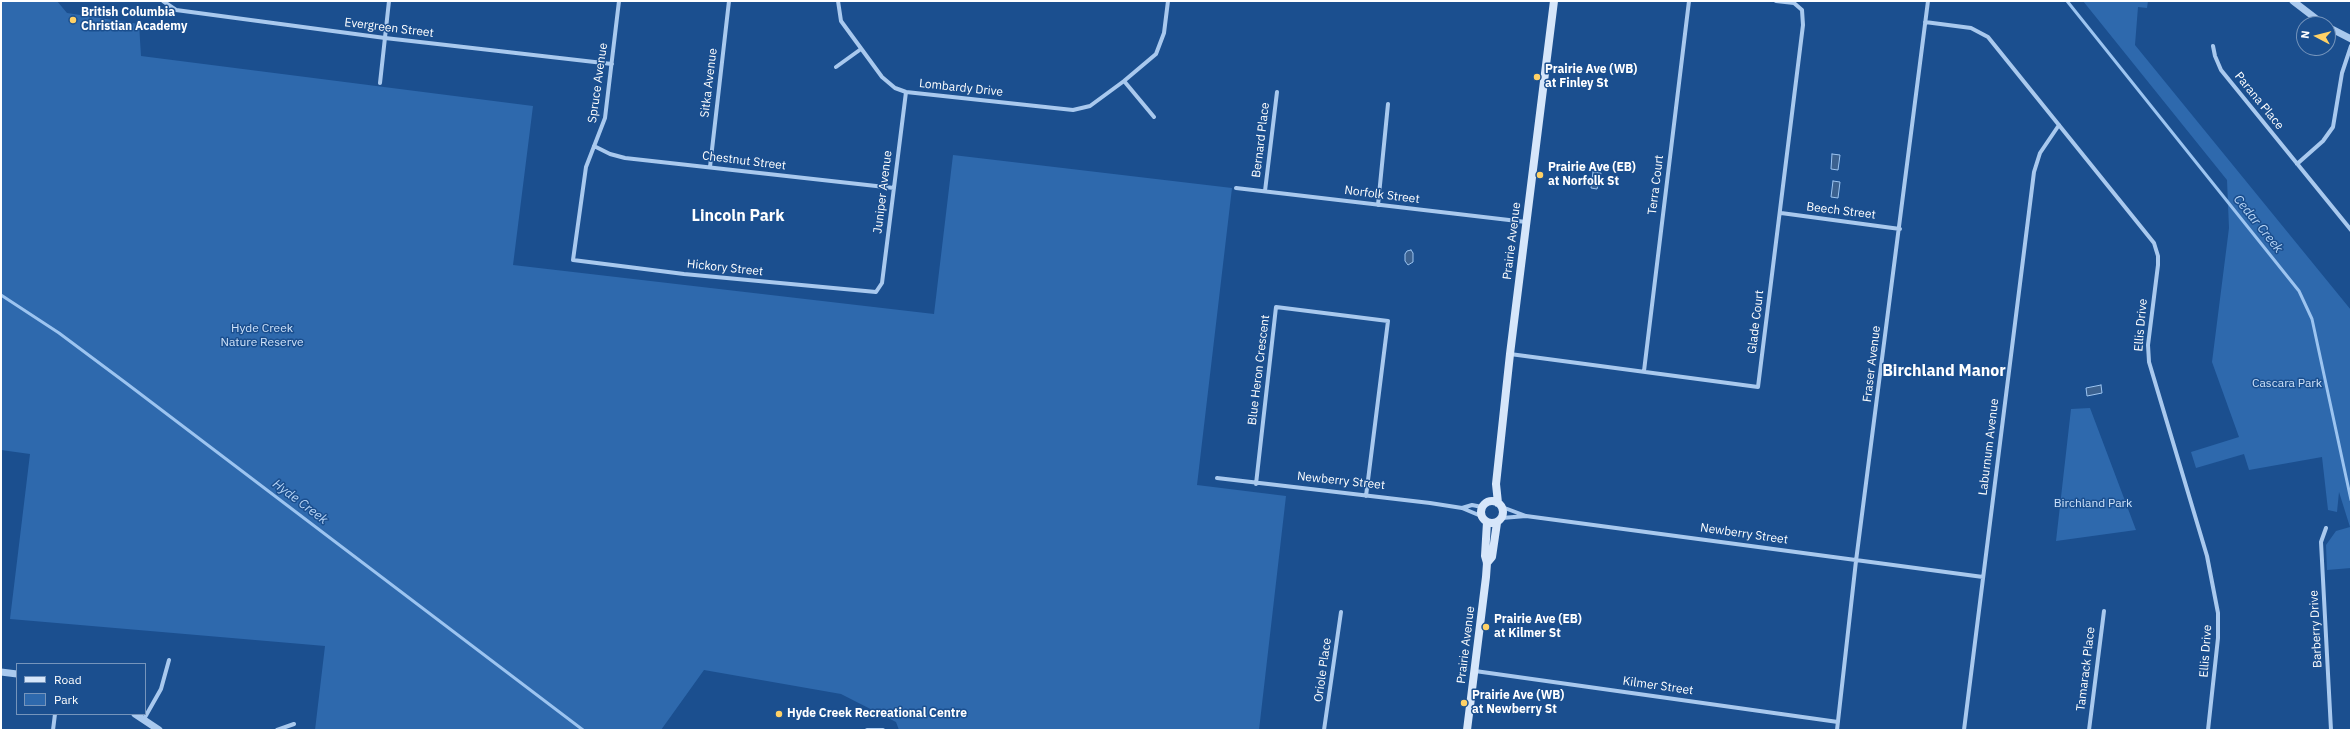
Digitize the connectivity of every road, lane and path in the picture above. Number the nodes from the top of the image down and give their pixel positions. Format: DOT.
graph roads {
  1 [pos="390,1"];
  2 [pos="619,1"];
  3 [pos="729,1"];
  4 [pos="838,1"];
  5 [pos="1168,1"];
  6 [pos="1554,1"];
  7 [pos="1689,1"];
  8 [pos="1776,1"];
  9 [pos="1928,1"];
  10 [pos="2293,1"];
  11 [pos="165,3"];
  12 [pos="2313,16"];
  13 [pos="1925,22"];
  14 [pos="2336,31"];
  15 [pos="385,38"];
  16 [pos="2351,39"];
  17 [pos="2214,46"];
  18 [pos="2351,46"];
  19 [pos="861,49"];
  20 [pos="612,64"];
  21 [pos="836,67"];
  22 [pos="1124,81"];
  23 [pos="380,83"];
  24 [pos="906,92"];
  25 [pos="1277,92"];
  26 [pos="1388,104"];
  27 [pos="1154,117"];
  28 [pos="2060,125"];
  29 [pos="594,146"];
  30 [pos="2297,164"];
  31 [pos="710,167"];
  32 [pos="894,188"];
  33 [pos="1236,188"];
  34 [pos="1265,191"];
  35 [pos="1378,205"];
  36 [pos="1780,213"];
  37 [pos="1526,222"];
  38 [pos="1900,229"];
  39 [pos="2351,230"];
  40 [pos="573,260"];
  41 [pos="876,292"];
  42 [pos="1510,354"];
  43 [pos="1644,371"];
  44 [pos="1217,478"];
  45 [pos="1256,484"];
  46 [pos="1496,484"];
  47 [pos="1366,496"];
  48 [pos="1485,504"];
  49 [pos="1500,505"];
  50 [pos="1462,508"];
  51 [pos="1526,516"];
  52 [pos="1484,519"];
  53 [pos="1499,520"];
  54 [pos="2326,528"];
  55 [pos="1856,561"];
  56 [pos="1487,563"];
  57 [pos="1983,577"];
  58 [pos="2104,611"];
  59 [pos="1341,612"];
  60 [pos="169,660"];
  61 [pos="1475,671"];
  62 [pos="1,672"];
  63 [pos="16,674"];
  64 [pos="55,715"];
  65 [pos="137,715"];
  66 [pos="144,719"];
  67 [pos="1838,722"];
  68 [pos="294,724"];
  69 [pos="53,730"];
  70 [pos="159,730"];
  71 [pos="277,730"];
  72 [pos="867,730"];
  73 [pos="883,730"];
  74 [pos="1324,730"];
  75 [pos="1468,730"];
  76 [pos="1837,730"];
  77 [pos="1964,730"];
  78 [pos="2089,730"];
  79 [pos="2208,730"];
  80 [pos="2331,730"];
  1 -- 15 [label="street"];
  2 -- 20 [label="street, Spruce Avenue"];
  3 -- 31 [label="street, Sitka Avenue"];
  4 -- 19 [label="street, Lombardy Drive"];
  5 -- 22 [label="street, Lombardy Drive"];
  6 -- 37 [label="main road, Prairie Avenue"];
  7 -- 43 [label="street, Terra Court"];
  8 -- 36 [label="street, Glade Court"];
  9 -- 13 [label="street, Fraser Avenue"];
  10 -- 12 [label="street"];
  11 -- 15 [label="street, Evergreen Street"];
  13 -- 28 [label="street, Ellis Drive"];
  13 -- 38 [label="street, Fraser Avenue"];
  14 -- 16 [label="street"];
  15 -- 20 [label="street, Evergreen Street"];
  15 -- 23 [label="street"];
  17 -- 30 [label="street, Parana Place"];
  18 -- 30 [label="street"];
  19 -- 21 [label="street"];
  19 -- 24 [label="street, Lombardy Drive"];
  20 -- 29 [label="street, Spruce Avenue"];
  22 -- 24 [label="street, Lombardy Drive"];
  22 -- 27 [label="street"];
  24 -- 32 [label="street, Juniper Avenue"];
  25 -- 34 [label="street, Bernard Place"];
  26 -- 35 [label="street"];
  28 -- 57 [label="street, Laburnum Avenue"];
  28 -- 79 [label="street, Ellis Drive"];
  29 -- 31 [label="street, Chestnut Street"];
  29 -- 40 [label="street, Spruce Avenue"];
  30 -- 39 [label="street, Parana Place"];
  31 -- 32 [label="street, Chestnut Street"];
  32 -- 41 [label="street, Juniper Avenue"];
  33 -- 34 [label="street, Norfolk Street"];
  34 -- 35 [label="street, Norfolk Street"];
  35 -- 37 [label="street, Norfolk Street"];
  36 -- 38 [label="street, Beech Street"];
  36 -- 43 [label="street, Glade Court"];
  37 -- 42 [label="main road, Prairie Avenue"];
  38 -- 55 [label="street, Fraser Avenue"];
  40 -- 41 [label="street, Hickory Street"];
  42 -- 43 [label="street, Glade Court"];
  42 -- 46 [label="main road, Prairie Avenue"];
  44 -- 45 [label="street, Newberry Street"];
  45 -- 47 [label="street, Newberry Street"];
  45 -- 47 [label="street, Blue Heron Crescent"];
  46 -- 48 [label="main road, Prairie Avenue"];
  46 -- 49 [label="main road, Prairie Avenue"];
  47 -- 50 [label="street, Newberry Street"];
  48 -- 49 [label="main road, Newberry Street"];
  48 -- 50 [label="street, Newberry Street"];
  48 -- 52 [label="main road"];
  49 -- 51 [label="street, Newberry Street"];
  49 -- 53 [label="main road"];
  50 -- 52 [label="street, Newberry Street"];
  51 -- 53 [label="street"];
  51 -- 55 [label="street, Newberry Street"];
  52 -- 53 [label="main road, Newberry Street"];
  52 -- 56 [label="main road, Prairie Avenue"];
  53 -- 56 [label="main road, Prairie Avenue"];
  54 -- 80 [label="street, Barberry Drive"];
  55 -- 57 [label="street, Newberry Street"];
  55 -- 67 [label="street, Fraser Avenue"];
  56 -- 61 [label="main road, Prairie Avenue"];
  57 -- 77 [label="street, Laburnum Avenue"];
  58 -- 78 [label="street, Tamarack Place"];
  59 -- 74 [label="street, Oriole Place"];
  60 -- 66 [label="street"];
  61 -- 67 [label="street, Kilmer Street"];
  61 -- 75 [label="main road, Prairie Avenue"];
  62 -- 63 [label="street"];
  64 -- 69 [label="street"];
  65 -- 66 [label="street"];
  66 -- 70 [label="street"];
  67 -- 76 [label="street, Fraser Avenue"];
  68 -- 71 [label="street"];
  72 -- 73 [label="street"];
}
